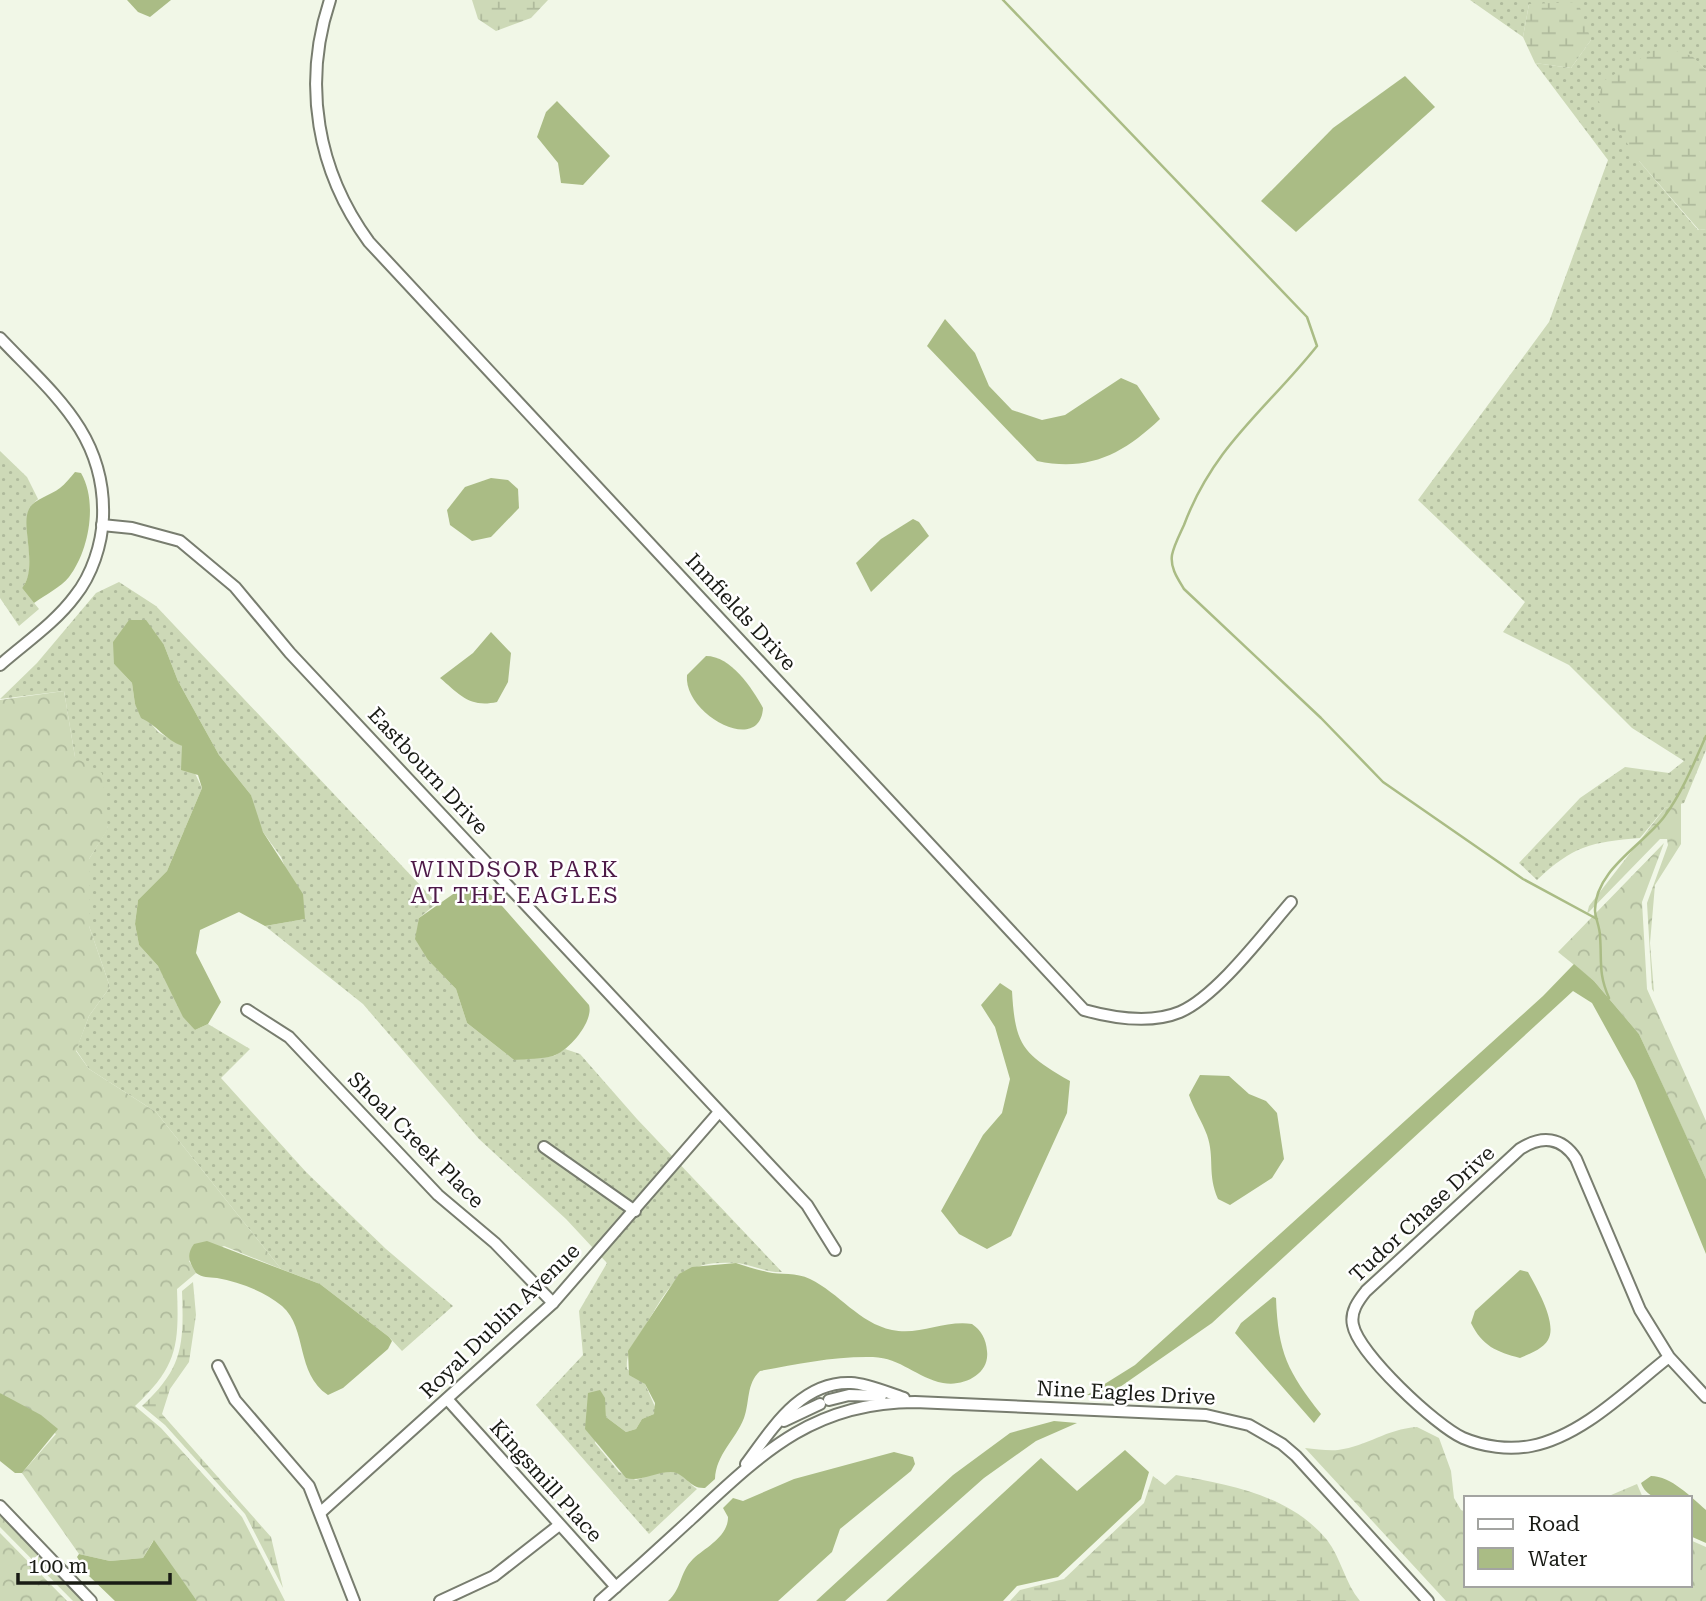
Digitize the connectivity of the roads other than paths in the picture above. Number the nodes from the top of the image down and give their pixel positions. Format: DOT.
graph roads {
  1 [pos="330,0"];
  2 [pos="0,338"];
  3 [pos="103,525"];
  4 [pos="0,665"];
  5 [pos="1291,902"];
  6 [pos="247,1010"];
  7 [pos="719,1112"];
  8 [pos="544,1147"];
  9 [pos="635,1211"];
  10 [pos="835,1250"];
  11 [pos="553,1303"];
  12 [pos="1669,1357"];
  13 [pos="218,1366"];
  14 [pos="1706,1397"];
  15 [pos="448,1400"];
  16 [pos="915,1402"];
  17 [pos="773,1429"];
  18 [pos="741,1472"];
  19 [pos="0,1506"];
  20 [pos="321,1512"];
  21 [pos="558,1526"];
  22 [pos="616,1587"];
  23 [pos="91,1601"];
  24 [pos="354,1601"];
  25 [pos="440,1601"];
  26 [pos="600,1601"];
  27 [pos="1428,1601"];
  1 -- 5 [label="street, Innfields Drive"];
  2 -- 3 [label="street"];
  3 -- 4 [label="street"];
  3 -- 7 [label="street, Eastbourn Drive"];
  6 -- 11 [label="street, Shoal Creek Place"];
  7 -- 9 [label="street, Royal Dublin Avenue"];
  7 -- 10 [label="street, Eastbourn Drive"];
  8 -- 9 [label="street"];
  9 -- 11 [label="street, Royal Dublin Avenue"];
  11 -- 15 [label="street, Royal Dublin Avenue"];
  12 -- 12 [label="street, Tudor Chase Drive"];
  12 -- 14 [label="street, Tudor Chase Drive"];
  13 -- 20 [label="street"];
  15 -- 20 [label="street, Royal Dublin Avenue"];
  15 -- 21 [label="street, Kingsmill Place"];
  16 -- 17 [label="street, Nine Eagles Drive"];
  16 -- 17 [label="street, Nine Eagles Drive"];
  16 -- 18 [label="street, Nine Eagles Drive"];
  16 -- 27 [label="street, Nine Eagles Drive"];
  17 -- 18 [label="street, Nine Eagles Drive"];
  18 -- 22 [label="street, Nine Eagles Drive"];
  19 -- 23 [label="street"];
  20 -- 24 [label="street"];
  21 -- 22 [label="street, Kingsmill Place"];
  21 -- 25 [label="street"];
  22 -- 26 [label="street, Nine Eagles Drive"];
}
